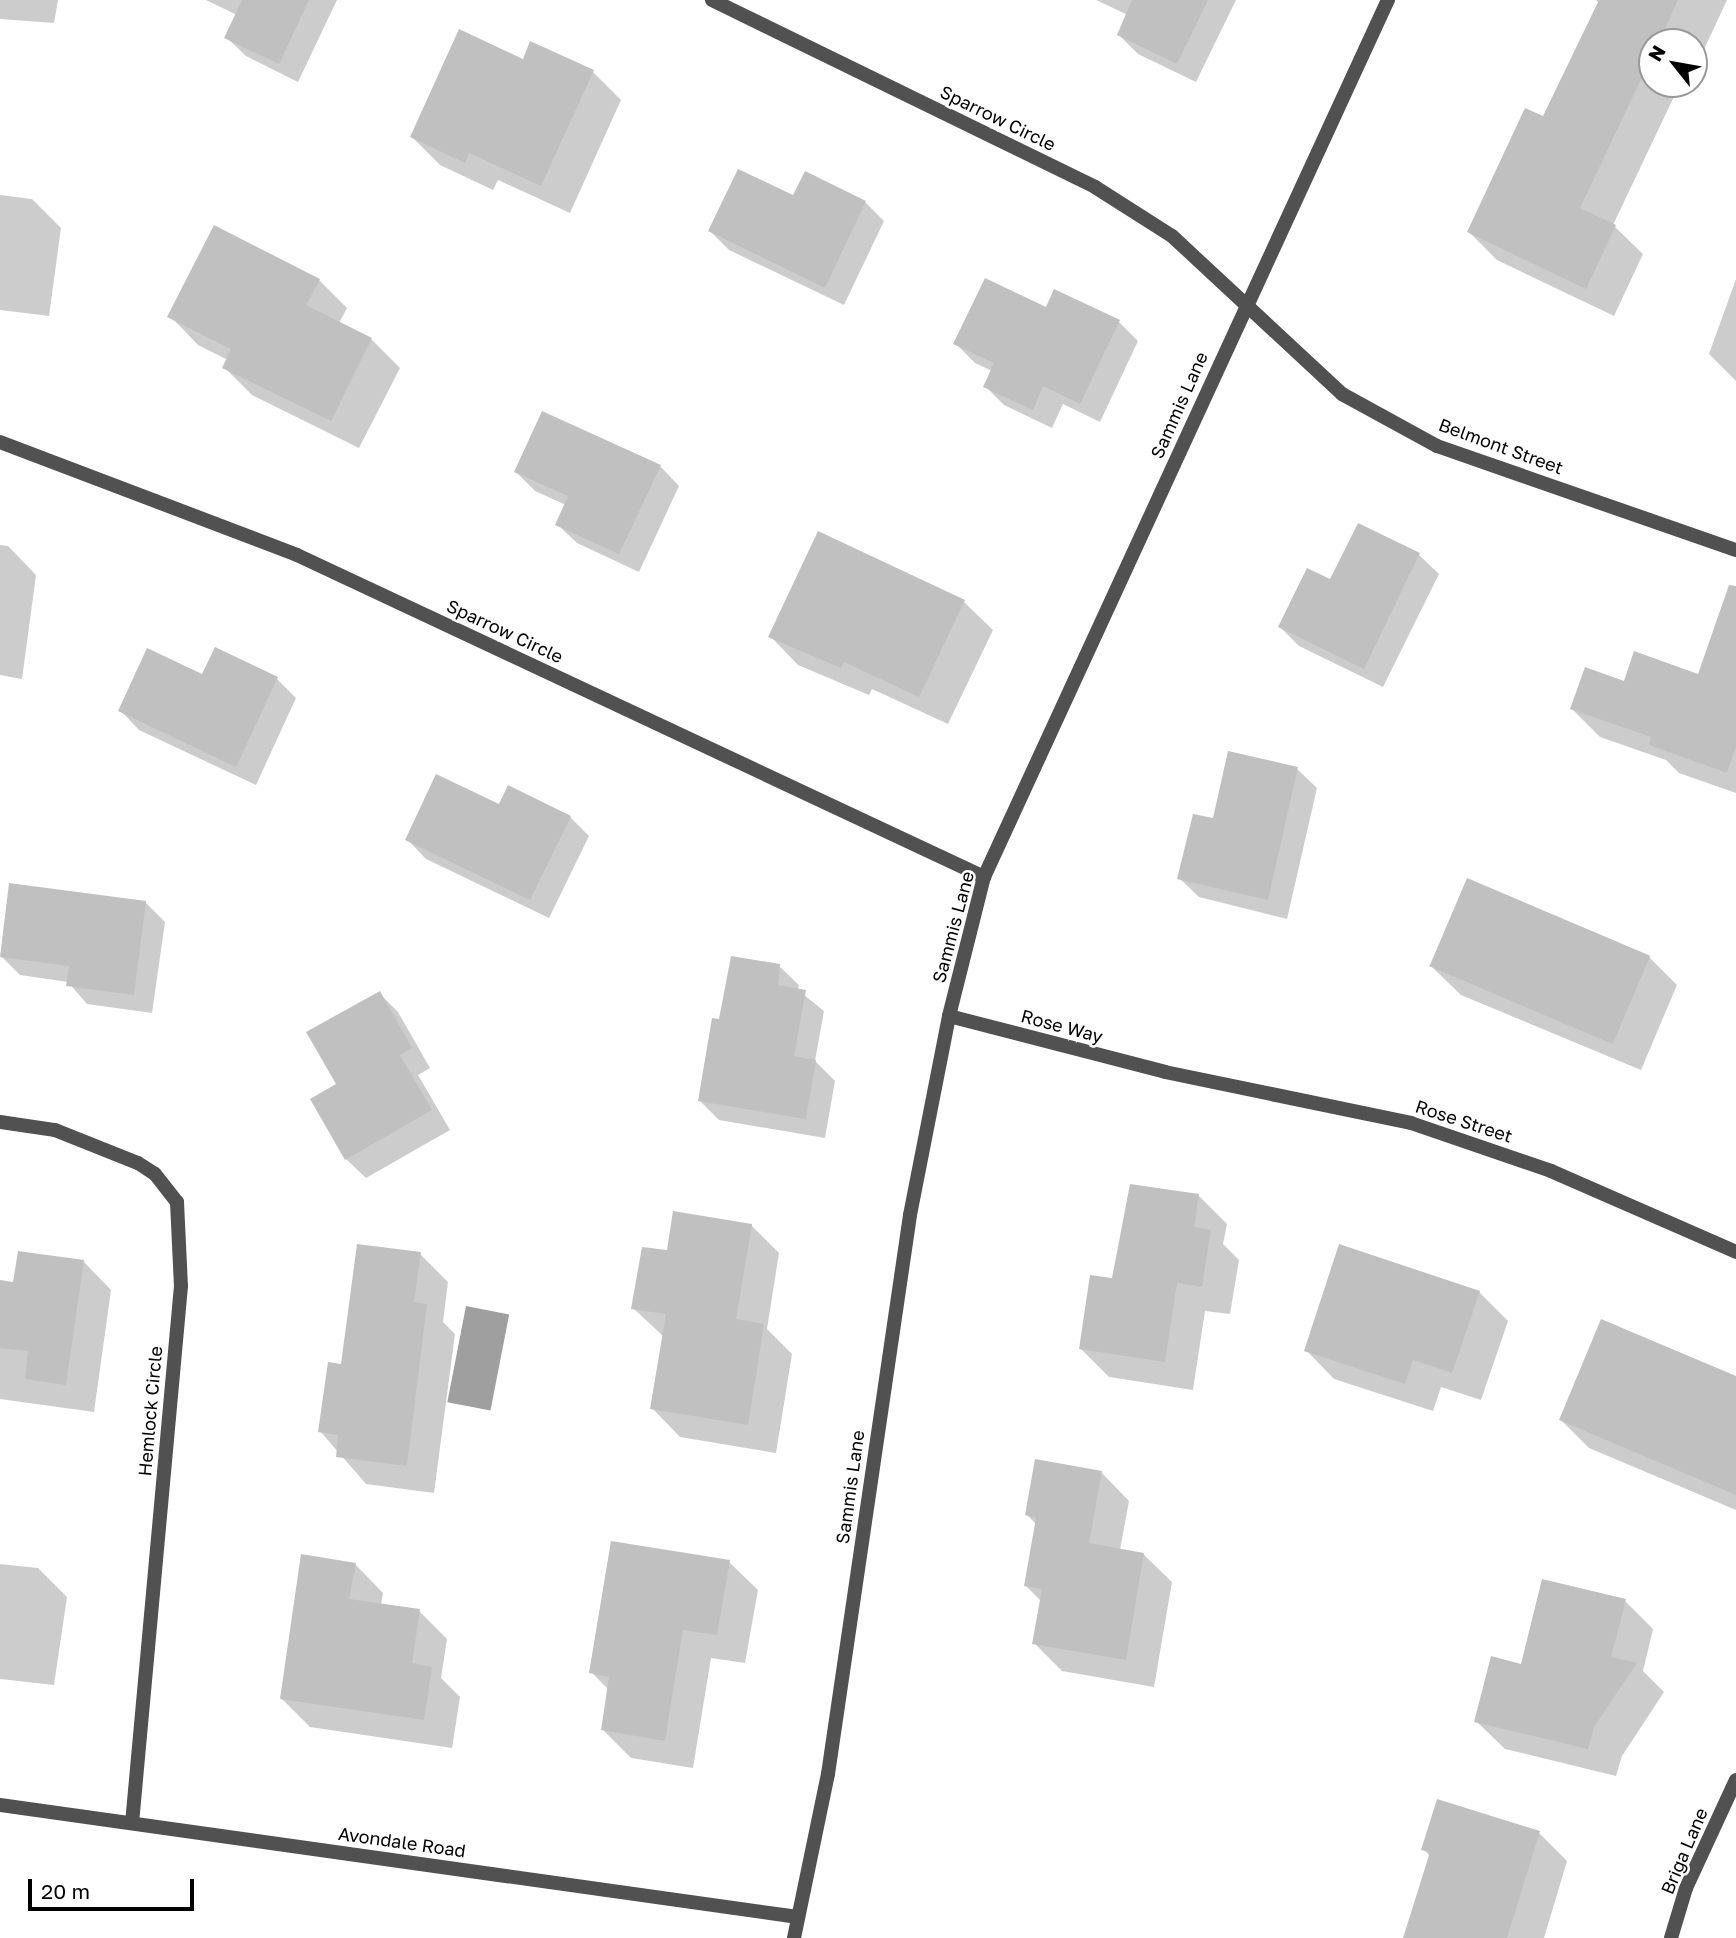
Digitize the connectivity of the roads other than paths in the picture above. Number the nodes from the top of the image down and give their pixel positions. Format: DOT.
graph roads {
  1 [pos="712,0"];
  2 [pos="1388,0"];
  3 [pos="1244,307"];
  4 [pos="0,442"];
  5 [pos="1736,550"];
  6 [pos="984,877"];
  7 [pos="949,1016"];
  8 [pos="1166,1072"];
  9 [pos="0,1122"];
  10 [pos="1736,1252"];
  11 [pos="1736,1780"];
  12 [pos="0,1805"];
  13 [pos="132,1823"];
  14 [pos="798,1917"];
  15 [pos="794,1938"];
  16 [pos="1671,1938"];
  1 -- 3 [label="street, Sparrow Circle"];
  2 -- 3 [label="street, Sammis Lane"];
  3 -- 5 [label="street, Belmont Street"];
  3 -- 6 [label="street, Sammis Lane"];
  4 -- 6 [label="street, Sparrow Circle"];
  6 -- 7 [label="street, Sammis Lane"];
  7 -- 8 [label="street, Rose Way"];
  7 -- 14 [label="street, Sammis Lane"];
  8 -- 10 [label="street, Rose Street"];
  9 -- 13 [label="street, Hemlock Circle"];
  11 -- 16 [label="street, Briga Lane"];
  12 -- 13 [label="street, Avondale Road"];
  13 -- 14 [label="street, Avondale Road"];
  14 -- 15 [label="street, Sammis Lane"];
}
